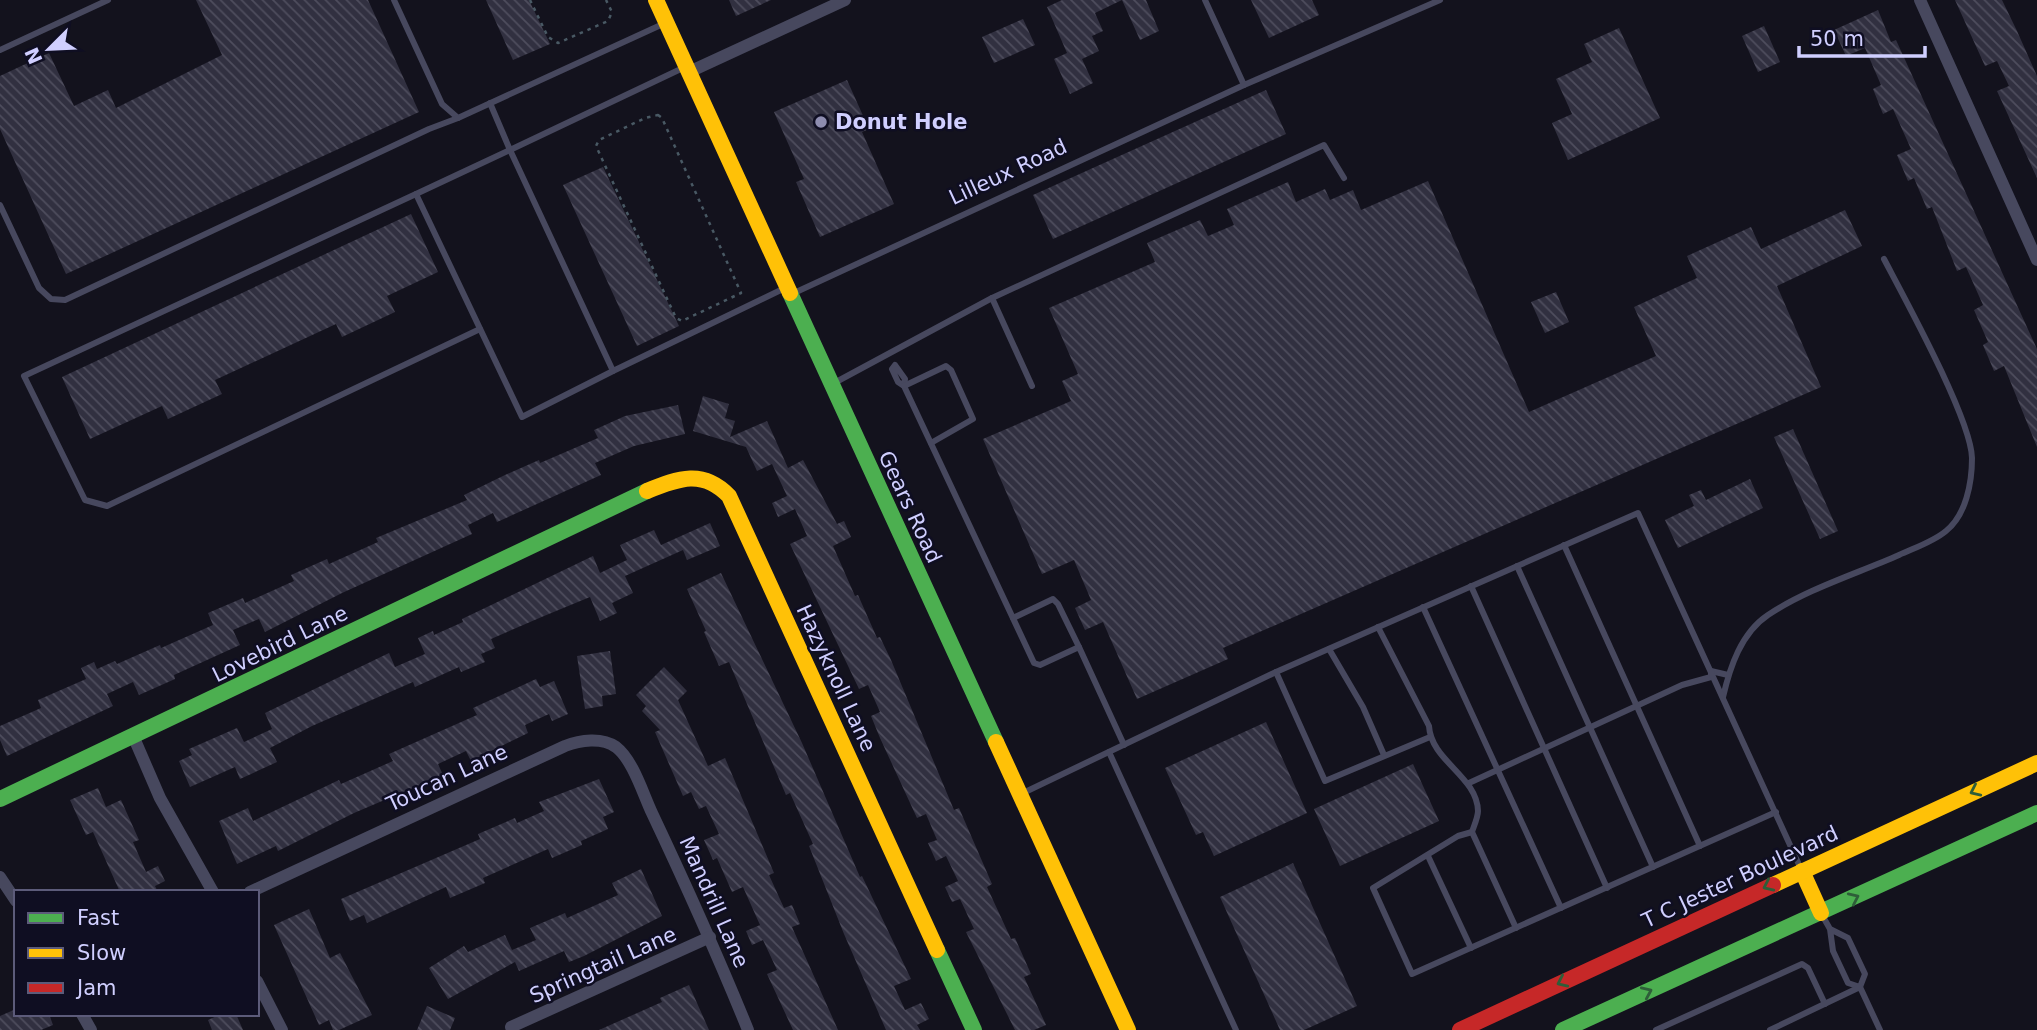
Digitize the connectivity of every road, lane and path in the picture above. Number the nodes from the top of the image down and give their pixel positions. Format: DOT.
graph roads {
  1 [pos="107,0"];
  2 [pos="394,0"];
  3 [pos="530,0"];
  4 [pos="606,0"];
  5 [pos="656,0"];
  6 [pos="845,0"];
  7 [pos="1205,0"];
  8 [pos="1440,0"];
  9 [pos="1920,0"];
  10 [pos="666,22"];
  11 [pos="0,50"];
  12 [pos="688,69"];
  13 [pos="1244,85"];
  14 [pos="490,103"];
  15 [pos="458,118"];
  16 [pos="510,150"];
  17 [pos="1344,177"];
  18 [pos="416,194"];
  19 [pos="0,205"];
  20 [pos="1884,259"];
  21 [pos="2037,260"];
  22 [pos="788,291"];
  23 [pos="992,298"];
  24 [pos="681,321"];
  25 [pos="480,329"];
  26 [pos="889,351"];
  27 [pos="613,371"];
  28 [pos="831,384"];
  29 [pos="904,386"];
  30 [pos="1032,386"];
  31 [pos="930,443"];
  32 [pos="577,524"];
  33 [pos="1564,545"];
  34 [pos="1517,566"];
  35 [pos="1471,586"];
  36 [pos="1423,607"];
  37 [pos="1013,618"];
  38 [pos="1378,627"];
  39 [pos="1079,647"];
  40 [pos="1329,649"];
  41 [pos="1711,671"];
  42 [pos="1276,672"];
  43 [pos="1728,675"];
  44 [pos="1723,697"];
  45 [pos="1637,705"];
  46 [pos="1591,726"];
  47 [pos="1430,737"];
  48 [pos="134,738"];
  49 [pos="1124,745"];
  50 [pos="1544,747"];
  51 [pos="1109,752"];
  52 [pos="1384,755"];
  53 [pos="2037,763"];
  54 [pos="1499,768"];
  55 [pos="1469,783"];
  56 [pos="642,792"];
  57 [pos="1019,795"];
  58 [pos="0,799"];
  59 [pos="1776,812"];
  60 [pos="2037,813"];
  61 [pos="1472,832"];
  62 [pos="1700,846"];
  63 [pos="1428,856"];
  64 [pos="1653,867"];
  65 [pos="1802,871"];
  66 [pos="0,877"];
  67 [pos="1607,887"];
  68 [pos="212,890"];
  69 [pos="254,890"];
  70 [pos="14,898"];
  71 [pos="1562,908"];
  72 [pos="1821,914"];
  73 [pos="1516,928"];
  74 [pos="1830,929"];
  75 [pos="710,937"];
  76 [pos="1471,948"];
  77 [pos="259,985"];
  78 [pos="1860,987"];
  79 [pos="1825,1004"];
  80 [pos="511,1027"];
  81 [pos="282,1030"];
  82 [pos="748,1030"];
  83 [pos="974,1030"];
  84 [pos="1128,1030"];
  85 [pos="1236,1030"];
  86 [pos="1460,1030"];
  87 [pos="1563,1030"];
  88 [pos="1656,1030"];
  89 [pos="1770,1030"];
  90 [pos="1880,1030"];
  1 -- 11 [label="lane"];
  2 -- 15 [label="lane"];
  3 -- 4 [label="path"];
  5 -- 10 [label="main road, Gears Road"];
  6 -- 12 [label="street"];
  7 -- 13 [label="lane"];
  8 -- 13 [label="lane, Lilleux Road"];
  9 -- 21 [label="street"];
  10 -- 12 [label="main road, Gears Road"];
  10 -- 14 [label="lane"];
  12 -- 16 [label="lane"];
  12 -- 22 [label="main road, Gears Road"];
  13 -- 22 [label="lane, Lilleux Road"];
  14 -- 15 [label="lane"];
  14 -- 16 [label="lane"];
  15 -- 19 [label="lane"];
  16 -- 18 [label="lane"];
  16 -- 27 [label="lane"];
  17 -- 23 [label="lane"];
  18 -- 25 [label="lane"];
  18 -- 25 [label="lane"];
  20 -- 43 [label="lane"];
  22 -- 27 [label="lane, Lilleux Road"];
  22 -- 28 [label="main road, Gears Road"];
  23 -- 26 [label="lane"];
  23 -- 30 [label="lane"];
  24 -- 24 [label="path"];
  25 -- 27 [label="lane, Lilleux Road"];
  26 -- 28 [label="lane"];
  26 -- 29 [label="lane"];
  28 -- 57 [label="main road, Gears Road"];
  29 -- 31 [label="lane"];
  29 -- 31 [label="lane"];
  31 -- 37 [label="lane"];
  32 -- 48 [label="main road, Lovebird Lane"];
  32 -- 83 [label="main road, Hazyknoll Lane"];
  33 -- 34 [label="lane"];
  33 -- 41 [label="lane"];
  33 -- 45 [label="lane"];
  34 -- 35 [label="lane"];
  34 -- 46 [label="lane"];
  35 -- 36 [label="lane"];
  35 -- 50 [label="lane"];
  36 -- 38 [label="lane"];
  36 -- 54 [label="lane"];
  37 -- 39 [label="lane"];
  37 -- 39 [label="lane"];
  38 -- 40 [label="lane"];
  38 -- 47 [label="lane"];
  39 -- 49 [label="lane"];
  40 -- 42 [label="lane"];
  40 -- 52 [label="lane"];
  41 -- 43 [label="lane"];
  41 -- 44 [label="lane"];
  41 -- 45 [label="lane"];
  42 -- 49 [label="lane"];
  42 -- 52 [label="lane"];
  43 -- 44 [label="lane"];
  44 -- 59 [label="lane"];
  45 -- 46 [label="lane"];
  45 -- 62 [label="lane"];
  46 -- 50 [label="lane"];
  46 -- 64 [label="lane"];
  47 -- 52 [label="lane"];
  47 -- 55 [label="lane"];
  48 -- 58 [label="main road, Lovebird Lane"];
  48 -- 68 [label="street"];
  49 -- 51 [label="lane"];
  50 -- 54 [label="lane"];
  50 -- 67 [label="lane"];
  51 -- 57 [label="lane"];
  51 -- 85 [label="lane"];
  53 -- 65 [label="main road, T C Jester Boulevard, one-way"];
  54 -- 55 [label="lane"];
  54 -- 71 [label="lane"];
  55 -- 61 [label="lane"];
  56 -- 69 [label="street, Toucan Lane"];
  56 -- 75 [label="street, Mandrill Lane"];
  57 -- 84 [label="main road, Gears Road"];
  59 -- 62 [label="lane"];
  59 -- 65 [label="lane"];
  72 -- 60 [label="main road, one-way"];
  61 -- 63 [label="lane"];
  61 -- 73 [label="lane"];
  62 -- 64 [label="lane"];
  63 -- 76 [label="lane"];
  63 -- 76 [label="lane"];
  64 -- 67 [label="lane"];
  65 -- 72 [label="main road"];
  65 -- 86 [label="main road, T C Jester Boulevard, one-way"];
  66 -- 70 [label="street"];
  67 -- 71 [label="lane"];
  71 -- 73 [label="lane"];
  72 -- 74 [label="lane"];
  87 -- 72 [label="main road, one-way"];
  73 -- 76 [label="lane"];
  74 -- 78 [label="lane"];
  74 -- 78 [label="lane"];
  75 -- 80 [label="street, Springtail Lane"];
  75 -- 82 [label="street, Mandrill Lane"];
  77 -- 81 [label="street"];
  78 -- 79 [label="lane"];
  78 -- 90 [label="lane"];
  79 -- 88 [label="lane"];
  79 -- 89 [label="lane"];
}
